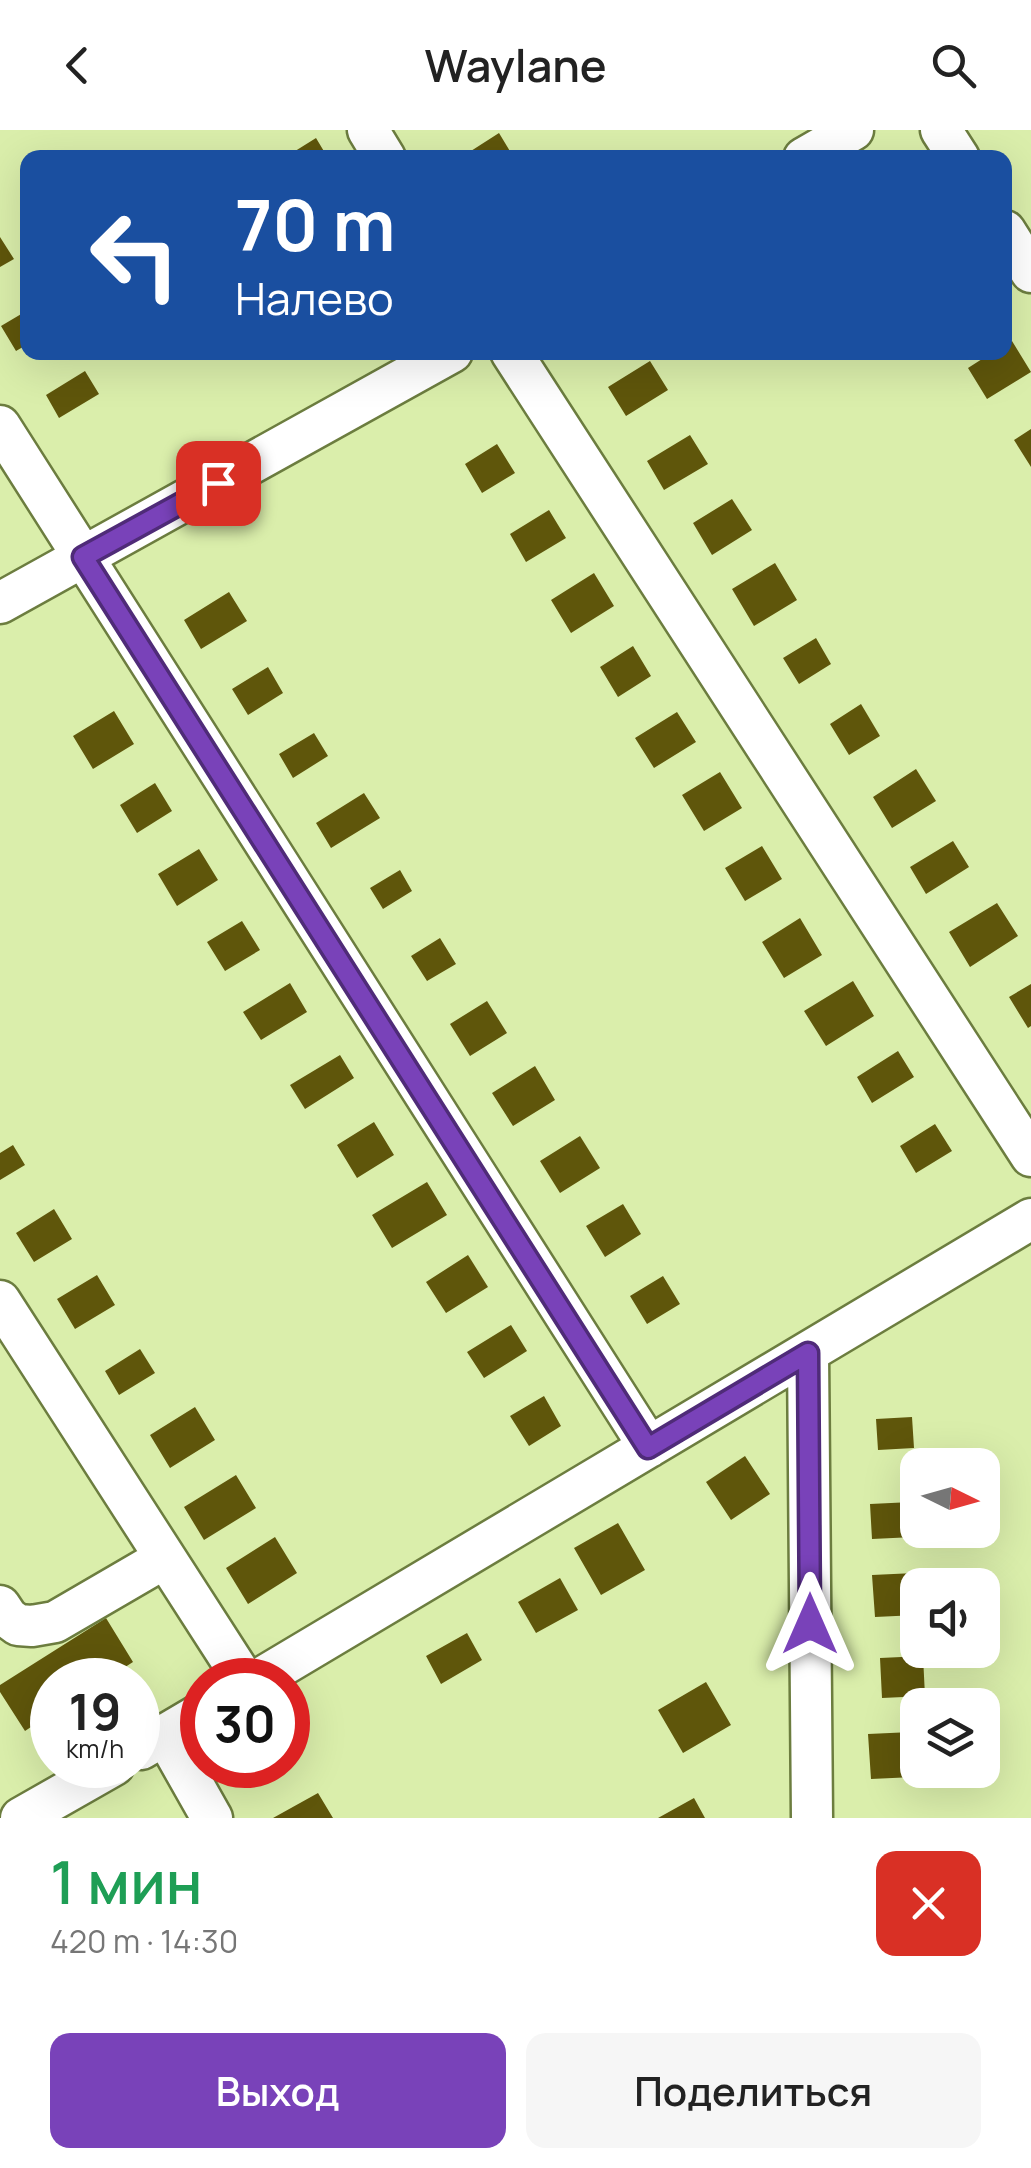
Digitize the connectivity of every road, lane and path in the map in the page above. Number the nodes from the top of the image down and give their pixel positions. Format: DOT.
graph roads {
  1 [pos="854,130"];
  2 [pos="818,150"];
  3 [pos="1012,241"];
  4 [pos="1031,272"];
  5 [pos="438,360"];
  6 [pos="517,360"];
  7 [pos="0,426"];
  8 [pos="83,557"];
  9 [pos="0,603"];
  10 [pos="1031,1156"];
  11 [pos="1031,1220"];
  12 [pos="0,1301"];
  13 [pos="808,1353"];
  14 [pos="648,1448"];
  15 [pos="166,1558"];
  16 [pos="0,1606"];
  17 [pos="230,1658"];
  18 [pos="295,1658"];
  19 [pos="160,1754"];
  20 [pos="74,1788"];
  21 [pos="21,1818"];
  22 [pos="212,1818"];
  23 [pos="812,1818"];
  1 -- 2 [label="street"];
  3 -- 4 [label="street"];
  5 -- 8 [label="street"];
  6 -- 10 [label="street"];
  7 -- 8 [label="street"];
  8 -- 9 [label="street"];
  8 -- 14 [label="street"];
  11 -- 13 [label="street"];
  12 -- 15 [label="street"];
  13 -- 14 [label="street"];
  13 -- 23 [label="street"];
  14 -- 18 [label="street"];
  15 -- 16 [label="street"];
  15 -- 17 [label="street"];
  19 -- 22 [label="street"];
  20 -- 21 [label="street"];
}
